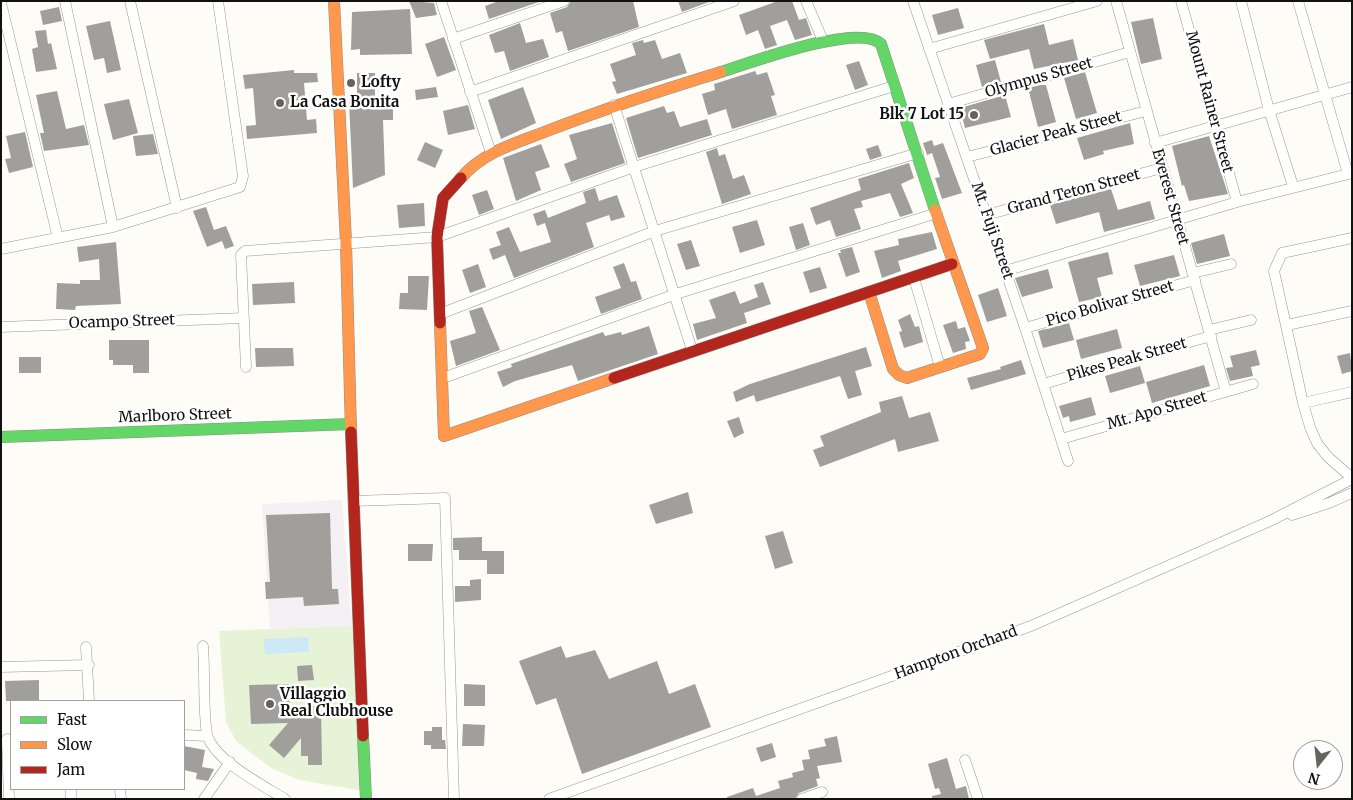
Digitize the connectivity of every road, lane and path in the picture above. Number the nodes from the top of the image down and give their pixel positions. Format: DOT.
graph roads {
  1 [pos="65,1"];
  2 [pos="130,1"];
  3 [pos="218,1"];
  4 [pos="334,1"];
  5 [pos="440,1"];
  6 [pos="564,1"];
  7 [pos="734,1"];
  8 [pos="806,1"];
  9 [pos="913,1"];
  10 [pos="1097,1"];
  11 [pos="1116,1"];
  12 [pos="1181,1"];
  13 [pos="1241,1"];
  14 [pos="1298,1"];
  15 [pos="1,3"];
  16 [pos="453,39"];
  17 [pos="823,41"];
  18 [pos="929,49"];
  19 [pos="1130,52"];
  20 [pos="894,86"];
  21 [pos="1352,87"];
  22 [pos="470,92"];
  23 [pos="1323,95"];
  24 [pos="948,104"];
  25 [pos="614,105"];
  26 [pos="1269,110"];
  27 [pos="1146,111"];
  28 [pos="1215,125"];
  29 [pos="1155,142"];
  30 [pos="491,153"];
  31 [pos="918,153"];
  32 [pos="967,157"];
  33 [pos="634,167"];
  34 [pos="1162,168"];
  35 [pos="1350,173"];
  36 [pos="1293,186"];
  37 [pos="1237,202"];
  38 [pos="177,208"];
  39 [pos="937,213"];
  40 [pos="986,215"];
  41 [pos="1176,220"];
  42 [pos="113,227"];
  43 [pos="655,231"];
  44 [pos="438,237"];
  45 [pos="58,238"];
  46 [pos="1352,238"];
  47 [pos="346,243"];
  48 [pos="1,249"];
  49 [pos="952,264"];
  50 [pos="1232,264"];
  51 [pos="1005,271"];
  52 [pos="1194,277"];
  53 [pos="914,278"];
  54 [pos="868,292"];
  55 [pos="676,294"];
  56 [pos="1352,310"];
  57 [pos="440,314"];
  58 [pos="244,318"];
  59 [pos="1251,320"];
  60 [pos="1287,324"];
  61 [pos="1,327"];
  62 [pos="1025,328"];
  63 [pos="1210,333"];
  64 [pos="692,350"];
  65 [pos="246,367"];
  66 [pos="940,367"];
  67 [pos="443,378"];
  68 [pos="1043,384"];
  69 [pos="1253,384"];
  70 [pos="1226,392"];
  71 [pos="1352,392"];
  72 [pos="1303,403"];
  73 [pos="351,424"];
  74 [pos="1,437"];
  75 [pos="1061,439"];
  76 [pos="1068,461"];
  77 [pos="1352,479"];
  78 [pos="1352,493"];
  79 [pos="352,501"];
  80 [pos="1270,521"];
  81 [pos="203,646"];
  82 [pos="86,647"];
  83 [pos="89,665"];
  84 [pos="1,667"];
  85 [pos="89,700"];
  86 [pos="185,735"];
  87 [pos="208,736"];
  88 [pos="7,739"];
  89 [pos="966,760"];
  90 [pos="230,762"];
  91 [pos="822,792"];
  92 [pos="8,799"];
  93 [pos="204,799"];
  94 [pos="286,799"];
  95 [pos="366,799"];
  96 [pos="454,799"];
  97 [pos="549,799"];
  98 [pos="802,799"];
  99 [pos="978,799"];
  1 -- 42 [label="street"];
  2 -- 38 [label="street"];
  3 -- 38 [label="street"];
  4 -- 47 [label="street"];
  5 -- 16 [label="street"];
  6 -- 16 [label="street"];
  7 -- 22 [label="street"];
  8 -- 17 [label="street"];
  9 -- 18 [label="street, Mt. Fuji Street"];
  10 -- 18 [label="street"];
  11 -- 19 [label="street, Everest Street"];
  12 -- 28 [label="street, Mount Rainer Street"];
  13 -- 26 [label="street"];
  14 -- 23 [label="street"];
  15 -- 45 [label="street"];
  16 -- 22 [label="street"];
  17 -- 20 [label="street"];
  17 -- 25 [label="street"];
  18 -- 24 [label="street, Mt. Fuji Street"];
  19 -- 24 [label="street, Olympus Street"];
  19 -- 27 [label="street, Everest Street"];
  20 -- 31 [label="street"];
  20 -- 33 [label="street"];
  21 -- 23 [label="street"];
  22 -- 30 [label="street"];
  23 -- 26 [label="street"];
  23 -- 35 [label="street"];
  24 -- 32 [label="street, Mt. Fuji Street"];
  25 -- 30 [label="street"];
  25 -- 33 [label="street"];
  26 -- 28 [label="street"];
  26 -- 36 [label="street"];
  27 -- 29 [label="street, Everest Street"];
  27 -- 32 [label="street, Glacier Peak Street"];
  28 -- 29 [label="street"];
  28 -- 37 [label="street, Mount Rainer Street"];
  29 -- 34 [label="street, Everest Street"];
  30 -- 44 [label="street"];
  31 -- 39 [label="street"];
  31 -- 43 [label="street"];
  32 -- 40 [label="street, Mt. Fuji Street"];
  33 -- 43 [label="street"];
  33 -- 44 [label="street"];
  34 -- 40 [label="street, Grand Teton Street"];
  34 -- 41 [label="street, Everest Street"];
  35 -- 36 [label="street"];
  36 -- 37 [label="street"];
  37 -- 41 [label="street"];
  38 -- 42 [label="street"];
  39 -- 49 [label="street"];
  39 -- 55 [label="street"];
  40 -- 51 [label="street, Mt. Fuji Street"];
  41 -- 51 [label="street"];
  41 -- 52 [label="street, Everest Street"];
  42 -- 45 [label="street"];
  43 -- 55 [label="street"];
  43 -- 57 [label="street"];
  44 -- 47 [label="street"];
  44 -- 57 [label="street"];
  45 -- 48 [label="street"];
  46 -- 60 [label="street"];
  47 -- 58 [label="street"];
  47 -- 73 [label="street"];
  49 -- 53 [label="street"];
  49 -- 66 [label="street"];
  50 -- 52 [label="street, Pico Bolivar Street"];
  51 -- 62 [label="street, Mt. Fuji Street"];
  52 -- 62 [label="street, Pico Bolivar Street"];
  52 -- 63 [label="street, Everest Street"];
  53 -- 54 [label="street"];
  53 -- 66 [label="street"];
  54 -- 64 [label="street"];
  54 -- 66 [label="street"];
  55 -- 64 [label="street"];
  55 -- 67 [label="street"];
  56 -- 60 [label="street"];
  57 -- 67 [label="street"];
  58 -- 61 [label="street, Ocampo Street"];
  58 -- 65 [label="street"];
  59 -- 63 [label="street, Pikes Peak Street"];
  60 -- 72 [label="street"];
  62 -- 68 [label="street, Mt. Fuji Street"];
  63 -- 68 [label="street, Pikes Peak Street"];
  63 -- 70 [label="street, Everest Street"];
  64 -- 67 [label="street"];
  68 -- 75 [label="street, Mt. Fuji Street"];
  69 -- 70 [label="street, Mt. Apo Street"];
  70 -- 75 [label="street, Mt. Apo Street"];
  71 -- 72 [label="street"];
  72 -- 77 [label="street"];
  73 -- 74 [label="street, Marlboro Street"];
  73 -- 79 [label="street"];
  75 -- 76 [label="street, Mt. Fuji Street"];
  77 -- 80 [label="street, Hampton Orchard"];
  78 -- 80 [label="street"];
  79 -- 95 [label="street"];
  79 -- 96 [label="street"];
  80 -- 97 [label="street, Hampton Orchard"];
  81 -- 87 [label="street"];
  82 -- 83 [label="street"];
  83 -- 84 [label="street"];
  83 -- 85 [label="street"];
  86 -- 87 [label="street"];
  87 -- 90 [label="street"];
  88 -- 92 [label="street"];
  89 -- 99 [label="street"];
  90 -- 93 [label="street"];
  90 -- 94 [label="street"];
  91 -- 98 [label="street"];
}
